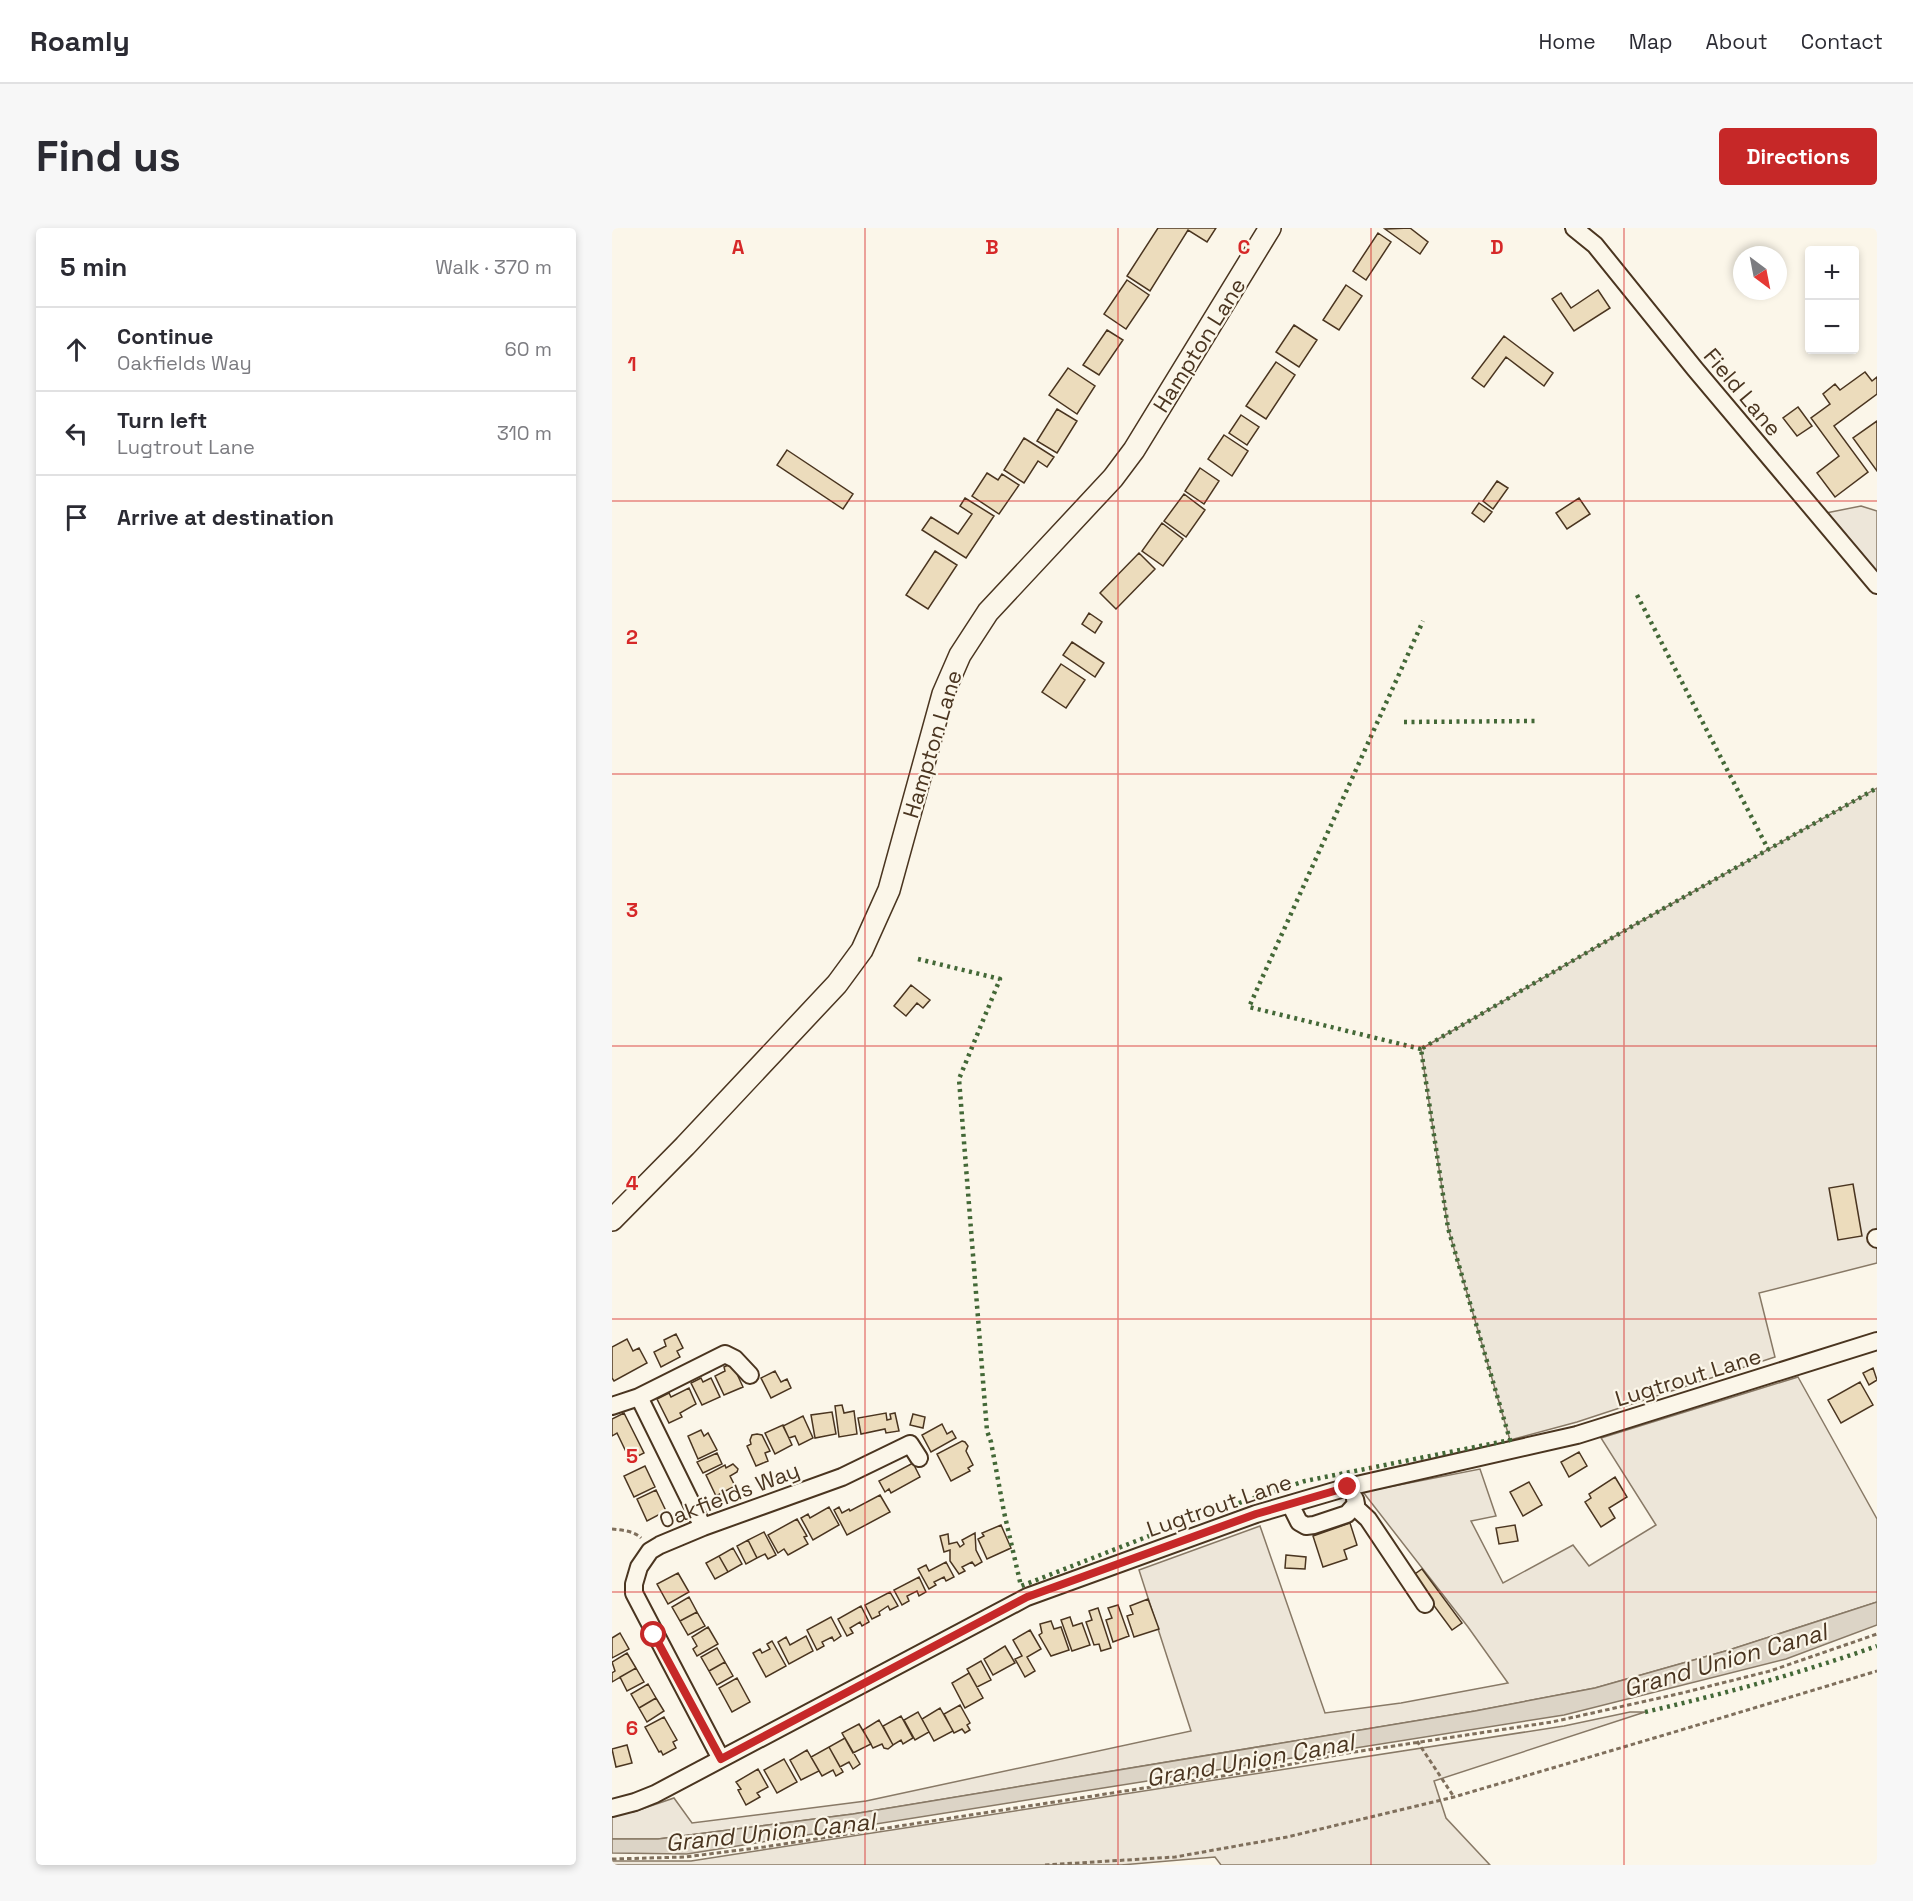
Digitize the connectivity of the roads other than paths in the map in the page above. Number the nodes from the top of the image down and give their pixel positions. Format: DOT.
graph roads {
  1 [pos="1270,228"];
  2 [pos="1574,228"];
  3 [pos="1877,585"];
  4 [pos="612,1220"];
  5 [pos="1877,1341"];
  6 [pos="750,1375"];
  7 [pos="639,1397"];
  8 [pos="615,1403"];
  9 [pos="919,1458"];
  10 [pos="1354,1486"];
  11 [pos="1290,1504"];
  12 [pos="1354,1506"];
  13 [pos="703,1527"];
  14 [pos="1425,1604"];
  15 [pos="721,1759"];
  16 [pos="612,1808"];
  1 -- 4 [label="main road, Hampton Lane"];
  2 -- 3 [label="street, Field Lane"];
  5 -- 10 [label="street, Lugtrout Lane"];
  6 -- 7 [label="street"];
  7 -- 8 [label="street"];
  7 -- 13 [label="street"];
  9 -- 13 [label="street, Oakfields Way"];
  10 -- 11 [label="street, Lugtrout Lane"];
  10 -- 12 [label="street"];
  11 -- 12 [label="street"];
  11 -- 15 [label="street, Lugtrout Lane"];
  12 -- 14 [label="street"];
  13 -- 15 [label="street, Oakfields Way"];
  15 -- 16 [label="street, Lugtrout Lane"];
}
